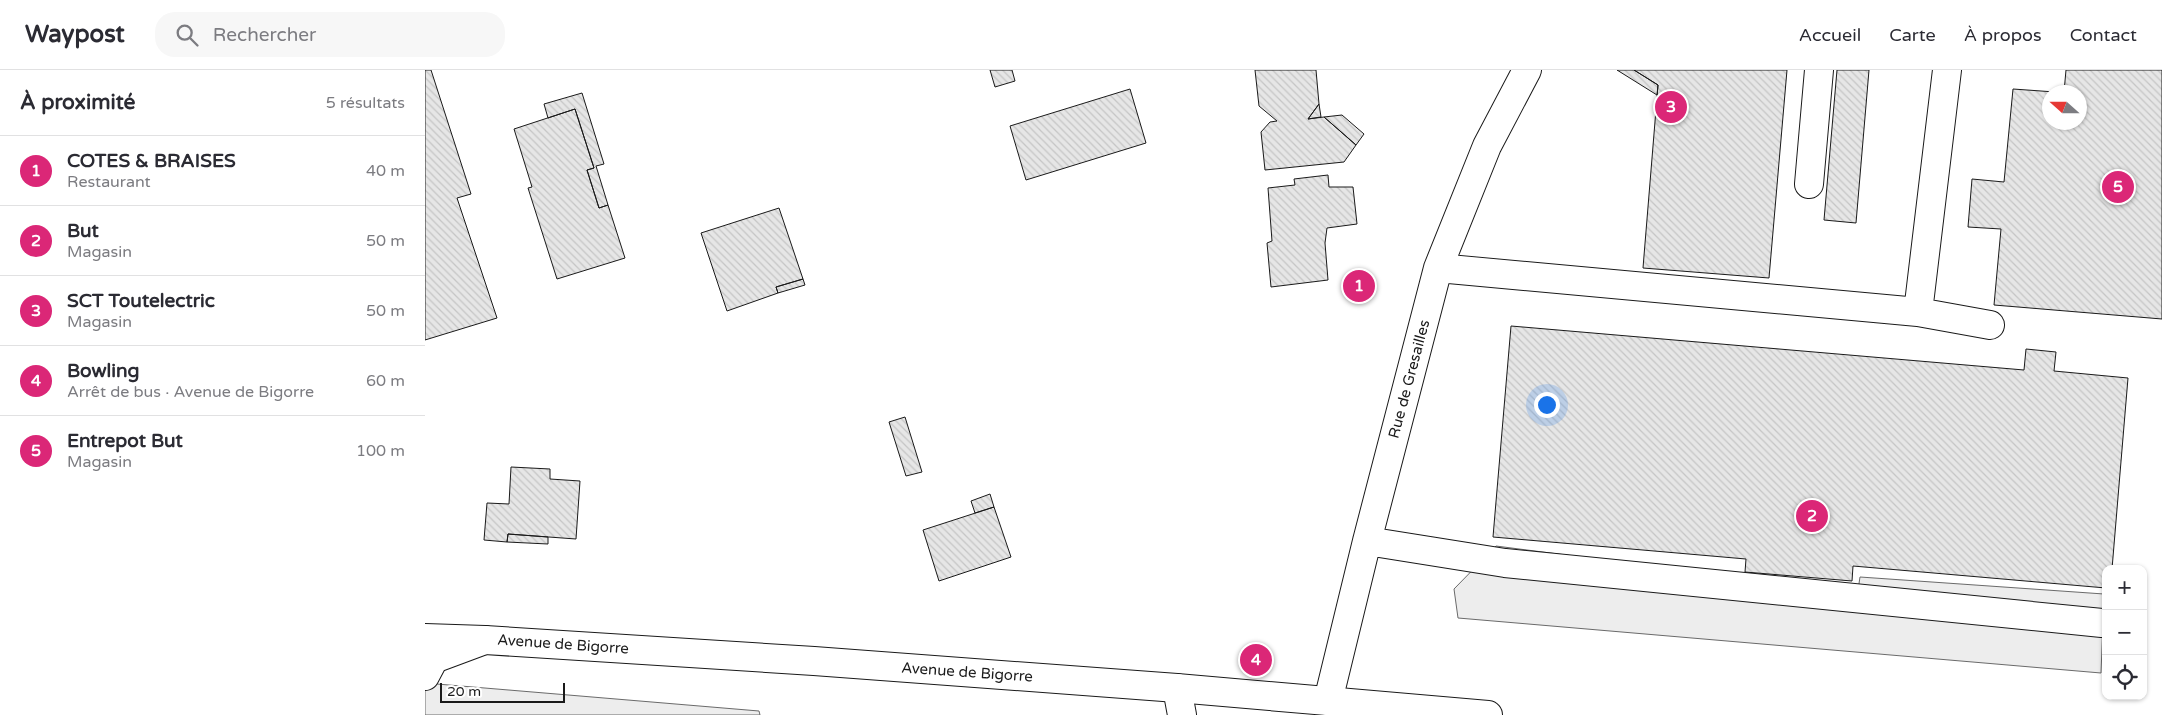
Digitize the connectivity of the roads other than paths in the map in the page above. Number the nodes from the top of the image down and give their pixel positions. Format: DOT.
graph roads {
  1 [pos="1527,70"];
  2 [pos="1819,70"];
  3 [pos="1947,70"];
  4 [pos="1809,184"];
  5 [pos="1438,268"];
  6 [pos="1918,312"];
  7 [pos="1990,325"];
  8 [pos="1367,541"];
  9 [pos="2102,623"];
  10 [pos="432,635"];
  11 [pos="485,640"];
  12 [pos="425,676"];
  13 [pos="1177,688"];
  14 [pos="1328,701"];
  15 [pos="1182,715"];
  16 [pos="1488,715"];
  1 -- 5 [label="main road, Rue de Gresailles"];
  2 -- 4 [label="main road"];
  3 -- 6 [label="main road"];
  5 -- 6 [label="main road"];
  5 -- 8 [label="main road, Rue de Gresailles"];
  6 -- 7 [label="main road"];
  8 -- 9 [label="main road"];
  8 -- 14 [label="main road, Rue de Gresailles"];
  10 -- 11 [label="main road, Avenue de Bigorre"];
  11 -- 12 [label="main road"];
  11 -- 13 [label="main road, Avenue de Bigorre"];
  13 -- 14 [label="main road, Avenue de Bigorre"];
  13 -- 15 [label="main road"];
  14 -- 16 [label="main road, Avenue de Bigorre"];
}
